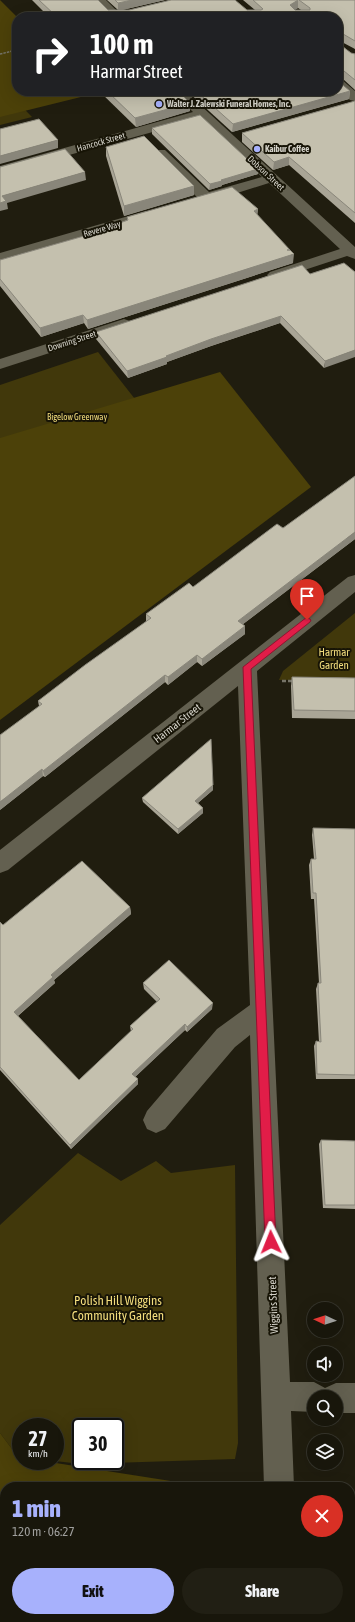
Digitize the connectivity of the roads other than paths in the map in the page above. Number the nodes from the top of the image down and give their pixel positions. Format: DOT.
graph roads {
  1 [pos="99,0"];
  2 [pos="112,12"];
  3 [pos="343,89"];
  4 [pos="183,96"];
  5 [pos="352,101"];
  6 [pos="202,114"];
  7 [pos="146,139"];
  8 [pos="0,170"];
  9 [pos="272,178"];
  10 [pos="157,212"];
  11 [pos="353,253"];
  12 [pos="0,258"];
  13 [pos="264,278"];
  14 [pos="136,320"];
  15 [pos="0,364"];
  16 [pos="355,582"];
  17 [pos="247,667"];
  18 [pos="0,863"];
  19 [pos="262,1011"];
  20 [pos="156,1120"];
  21 [pos="276,1396"];
  22 [pos="307,1397"];
  23 [pos="343,1398"];
  24 [pos="355,1398"];
  25 [pos="279,1482"];
  1 -- 2 [label="street"];
  3 -- 5 [label="street"];
  4 -- 6 [label="street, Dobson Street"];
  6 -- 7 [label="street, Hancock Street"];
  6 -- 9 [label="street, Dobson Street"];
  7 -- 8 [label="street, Hancock Street"];
  7 -- 9 [label="street"];
  9 -- 11 [label="street, Dobson Street"];
  10 -- 12 [label="street, Revere Way"];
  11 -- 13 [label="street"];
  14 -- 15 [label="street, Downing Street"];
  16 -- 17 [label="street, Harmar Street"];
  17 -- 18 [label="street, Harmar Street"];
  17 -- 19 [label="street, Wiggins Street"];
  19 -- 20 [label="street"];
  19 -- 21 [label="street, Wiggins Street"];
  21 -- 22 [label="street"];
  21 -- 25 [label="street, Wiggins Street"];
  23 -- 24 [label="street"];
}
